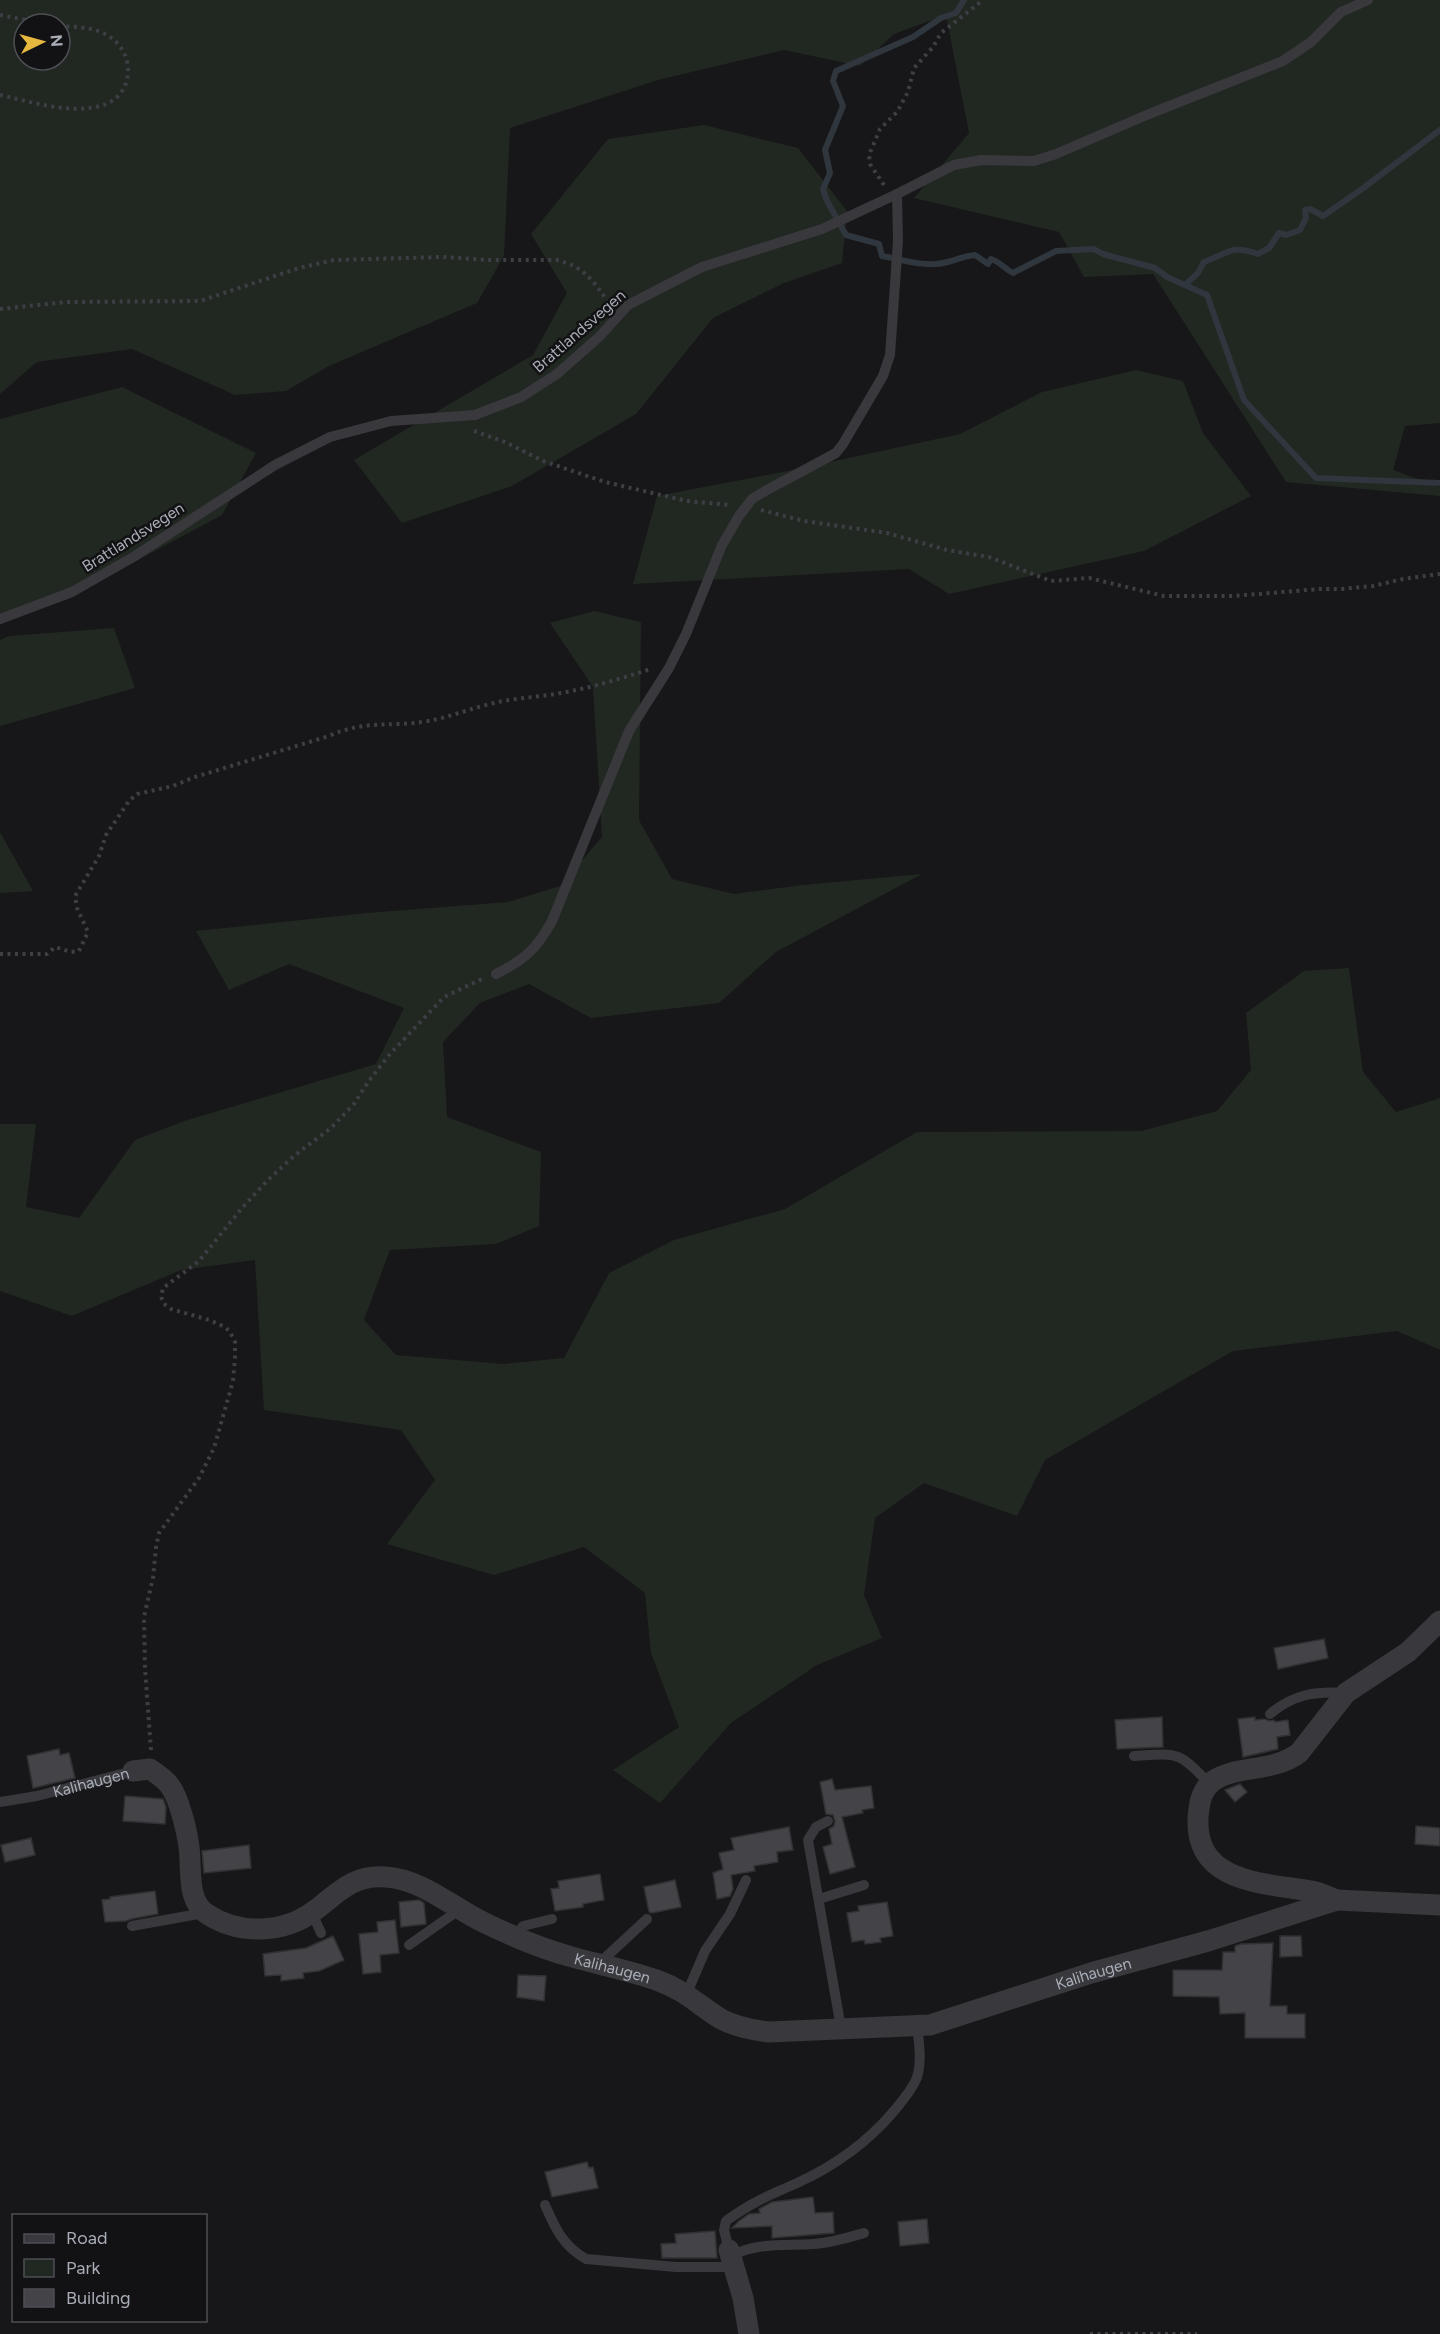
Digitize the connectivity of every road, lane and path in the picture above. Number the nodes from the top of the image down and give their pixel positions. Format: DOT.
graph roads {
  1 [pos="983,0"];
  2 [pos="1368,0"];
  3 [pos="72,27"];
  4 [pos="0,95"];
  5 [pos="893,196"];
  6 [pos="0,309"];
  7 [pos="619,316"];
  8 [pos="456,417"];
  9 [pos="747,507"];
  10 [pos="1440,574"];
  11 [pos="0,619"];
  12 [pos="672,662"];
  13 [pos="0,954"];
  14 [pos="496,974"];
  15 [pos="1440,1621"];
  16 [pos="1346,1693"];
  17 [pos="1270,1714"];
  18 [pos="1134,1756"];
  19 [pos="141,1770"];
  20 [pos="1210,1784"];
  21 [pos="0,1802"];
  22 [pos="828,1821"];
  23 [pos="746,1880"];
  24 [pos="864,1886"];
  25 [pos="819,1899"];
  26 [pos="1337,1900"];
  27 [pos="1440,1905"];
  28 [pos="459,1910"];
  29 [pos="204,1913"];
  30 [pos="312,1913"];
  31 [pos="552,1918"];
  32 [pos="647,1918"];
  33 [pos="132,1926"];
  34 [pos="321,1933"];
  35 [pos="515,1936"];
  36 [pos="409,1945"];
  37 [pos="602,1965"];
  38 [pos="687,1993"];
  39 [pos="917,2026"];
  40 [pos="841,2028"];
  41 [pos="545,2205"];
  42 [pos="864,2233"];
  43 [pos="732,2258"];
  44 [pos="749,2334"];
  45 [pos="1090,2334"];
  46 [pos="1197,2334"];
  1 -- 5 [label="path"];
  2 -- 5 [label="lane, Brattlandsvegen"];
  3 -- 4 [label="path"];
  5 -- 7 [label="lane, Brattlandsvegen"];
  5 -- 9 [label="lane"];
  6 -- 7 [label="path"];
  7 -- 8 [label="lane, Brattlandsvegen"];
  8 -- 9 [label="path"];
  8 -- 11 [label="lane, Brattlandsvegen"];
  9 -- 10 [label="path"];
  9 -- 12 [label="lane"];
  12 -- 13 [label="path"];
  12 -- 14 [label="lane"];
  14 -- 19 [label="path"];
  15 -- 16 [label="street"];
  16 -- 17 [label="lane"];
  16 -- 20 [label="street"];
  18 -- 20 [label="lane"];
  19 -- 21 [label="lane, Kalihaugen"];
  19 -- 29 [label="street, Kalihaugen"];
  20 -- 26 [label="street, Kalihaugen"];
  22 -- 25 [label="lane"];
  23 -- 38 [label="lane"];
  24 -- 25 [label="lane"];
  25 -- 40 [label="lane"];
  26 -- 27 [label="street, Kalihaugen"];
  26 -- 39 [label="street, Kalihaugen"];
  28 -- 30 [label="street, Kalihaugen"];
  28 -- 35 [label="street, Kalihaugen"];
  28 -- 36 [label="lane"];
  29 -- 30 [label="street, Kalihaugen"];
  29 -- 33 [label="lane"];
  30 -- 34 [label="lane"];
  31 -- 35 [label="lane"];
  32 -- 37 [label="lane"];
  35 -- 37 [label="street, Kalihaugen"];
  37 -- 38 [label="street, Kalihaugen"];
  38 -- 40 [label="street, Kalihaugen"];
  39 -- 40 [label="street, Kalihaugen"];
  39 -- 43 [label="lane"];
  41 -- 43 [label="lane"];
  42 -- 43 [label="lane"];
  43 -- 44 [label="street"];
  45 -- 46 [label="path"];
}
